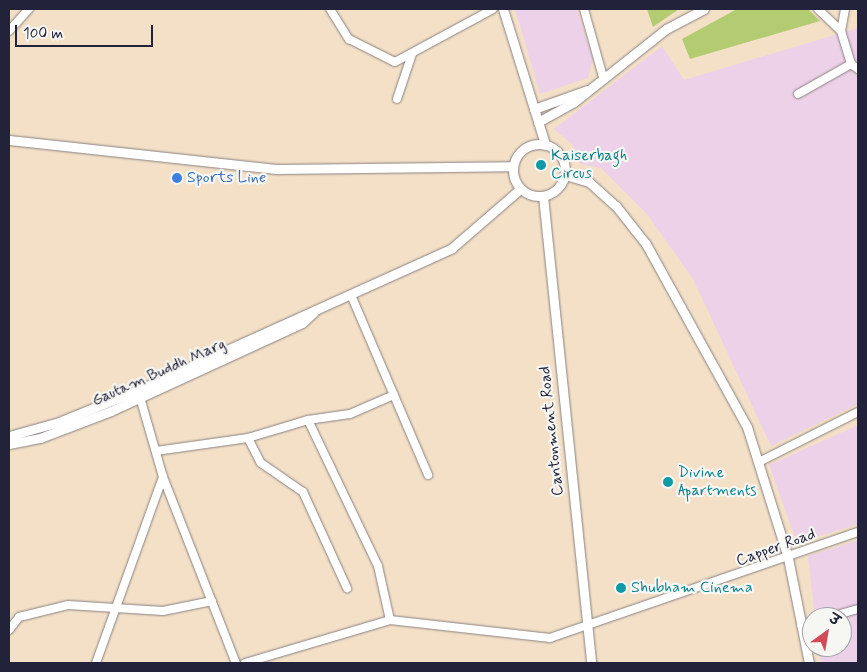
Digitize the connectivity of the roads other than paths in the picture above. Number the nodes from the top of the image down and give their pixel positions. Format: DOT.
graph roads {
  1 [pos="30,9"];
  2 [pos="330,9"];
  3 [pos="493,9"];
  4 [pos="503,9"];
  5 [pos="584,9"];
  6 [pos="704,9"];
  7 [pos="818,9"];
  8 [pos="844,9"];
  9 [pos="9,31"];
  10 [pos="841,31"];
  11 [pos="412,54"];
  12 [pos="851,64"];
  13 [pos="858,69"];
  14 [pos="604,77"];
  15 [pos="587,90"];
  16 [pos="798,94"];
  17 [pos="397,99"];
  18 [pos="534,109"];
  19 [pos="538,122"];
  20 [pos="9,140"];
  21 [pos="545,144"];
  22 [pos="512,166"];
  23 [pos="565,175"];
  24 [pos="520,189"];
  25 [pos="543,196"];
  26 [pos="351,295"];
  27 [pos="139,394"];
  28 [pos="394,395"];
  29 [pos="858,412"];
  30 [pos="308,420"];
  31 [pos="9,436"];
  32 [pos="248,438"];
  33 [pos="9,444"];
  34 [pos="156,451"];
  35 [pos="759,462"];
  36 [pos="428,475"];
  37 [pos="163,477"];
  38 [pos="858,532"];
  39 [pos="788,558"];
  40 [pos="347,588"];
  41 [pos="212,601"];
  42 [pos="118,610"];
  43 [pos="390,620"];
  44 [pos="801,625"];
  45 [pos="589,628"];
  46 [pos="9,630"];
  47 [pos="96,663"];
  48 [pos="236,663"];
  49 [pos="245,663"];
  50 [pos="591,663"];
  51 [pos="809,663"];
  1 -- 9 [label="street"];
  2 -- 11 [label="street"];
  3 -- 11 [label="street"];
  4 -- 18 [label="street"];
  5 -- 14 [label="street"];
  6 -- 14 [label="street"];
  7 -- 10 [label="street"];
  8 -- 10 [label="street"];
  10 -- 12 [label="street"];
  11 -- 17 [label="street"];
  12 -- 13 [label="street"];
  12 -- 16 [label="street"];
  14 -- 15 [label="street"];
  15 -- 18 [label="street"];
  15 -- 19 [label="street"];
  18 -- 19 [label="street"];
  19 -- 21 [label="street"];
  20 -- 22 [label="street"];
  21 -- 22 [label="street"];
  21 -- 23 [label="street"];
  22 -- 24 [label="street"];
  23 -- 25 [label="street"];
  23 -- 35 [label="street"];
  24 -- 25 [label="street"];
  24 -- 26 [label="street"];
  25 -- 45 [label="street, Cantonment Road"];
  26 -- 27 [label="street"];
  26 -- 28 [label="street"];
  27 -- 31 [label="street"];
  27 -- 33 [label="street, Gautam Buddh Marg"];
  27 -- 34 [label="street"];
  28 -- 30 [label="street"];
  28 -- 36 [label="street"];
  29 -- 35 [label="street"];
  30 -- 32 [label="street"];
  30 -- 43 [label="street"];
  32 -- 34 [label="street"];
  32 -- 40 [label="street"];
  34 -- 37 [label="street"];
  35 -- 39 [label="street"];
  37 -- 41 [label="street"];
  37 -- 42 [label="street"];
  38 -- 39 [label="street, Capper Road"];
  39 -- 44 [label="street"];
  39 -- 45 [label="street, Capper Road"];
  41 -- 42 [label="street"];
  41 -- 48 [label="street"];
  42 -- 46 [label="street"];
  42 -- 47 [label="street"];
  43 -- 45 [label="street, Capper Road"];
  43 -- 49 [label="street"];
  44 -- 51 [label="street"];
  45 -- 50 [label="street, Cantonment Road"];
}
